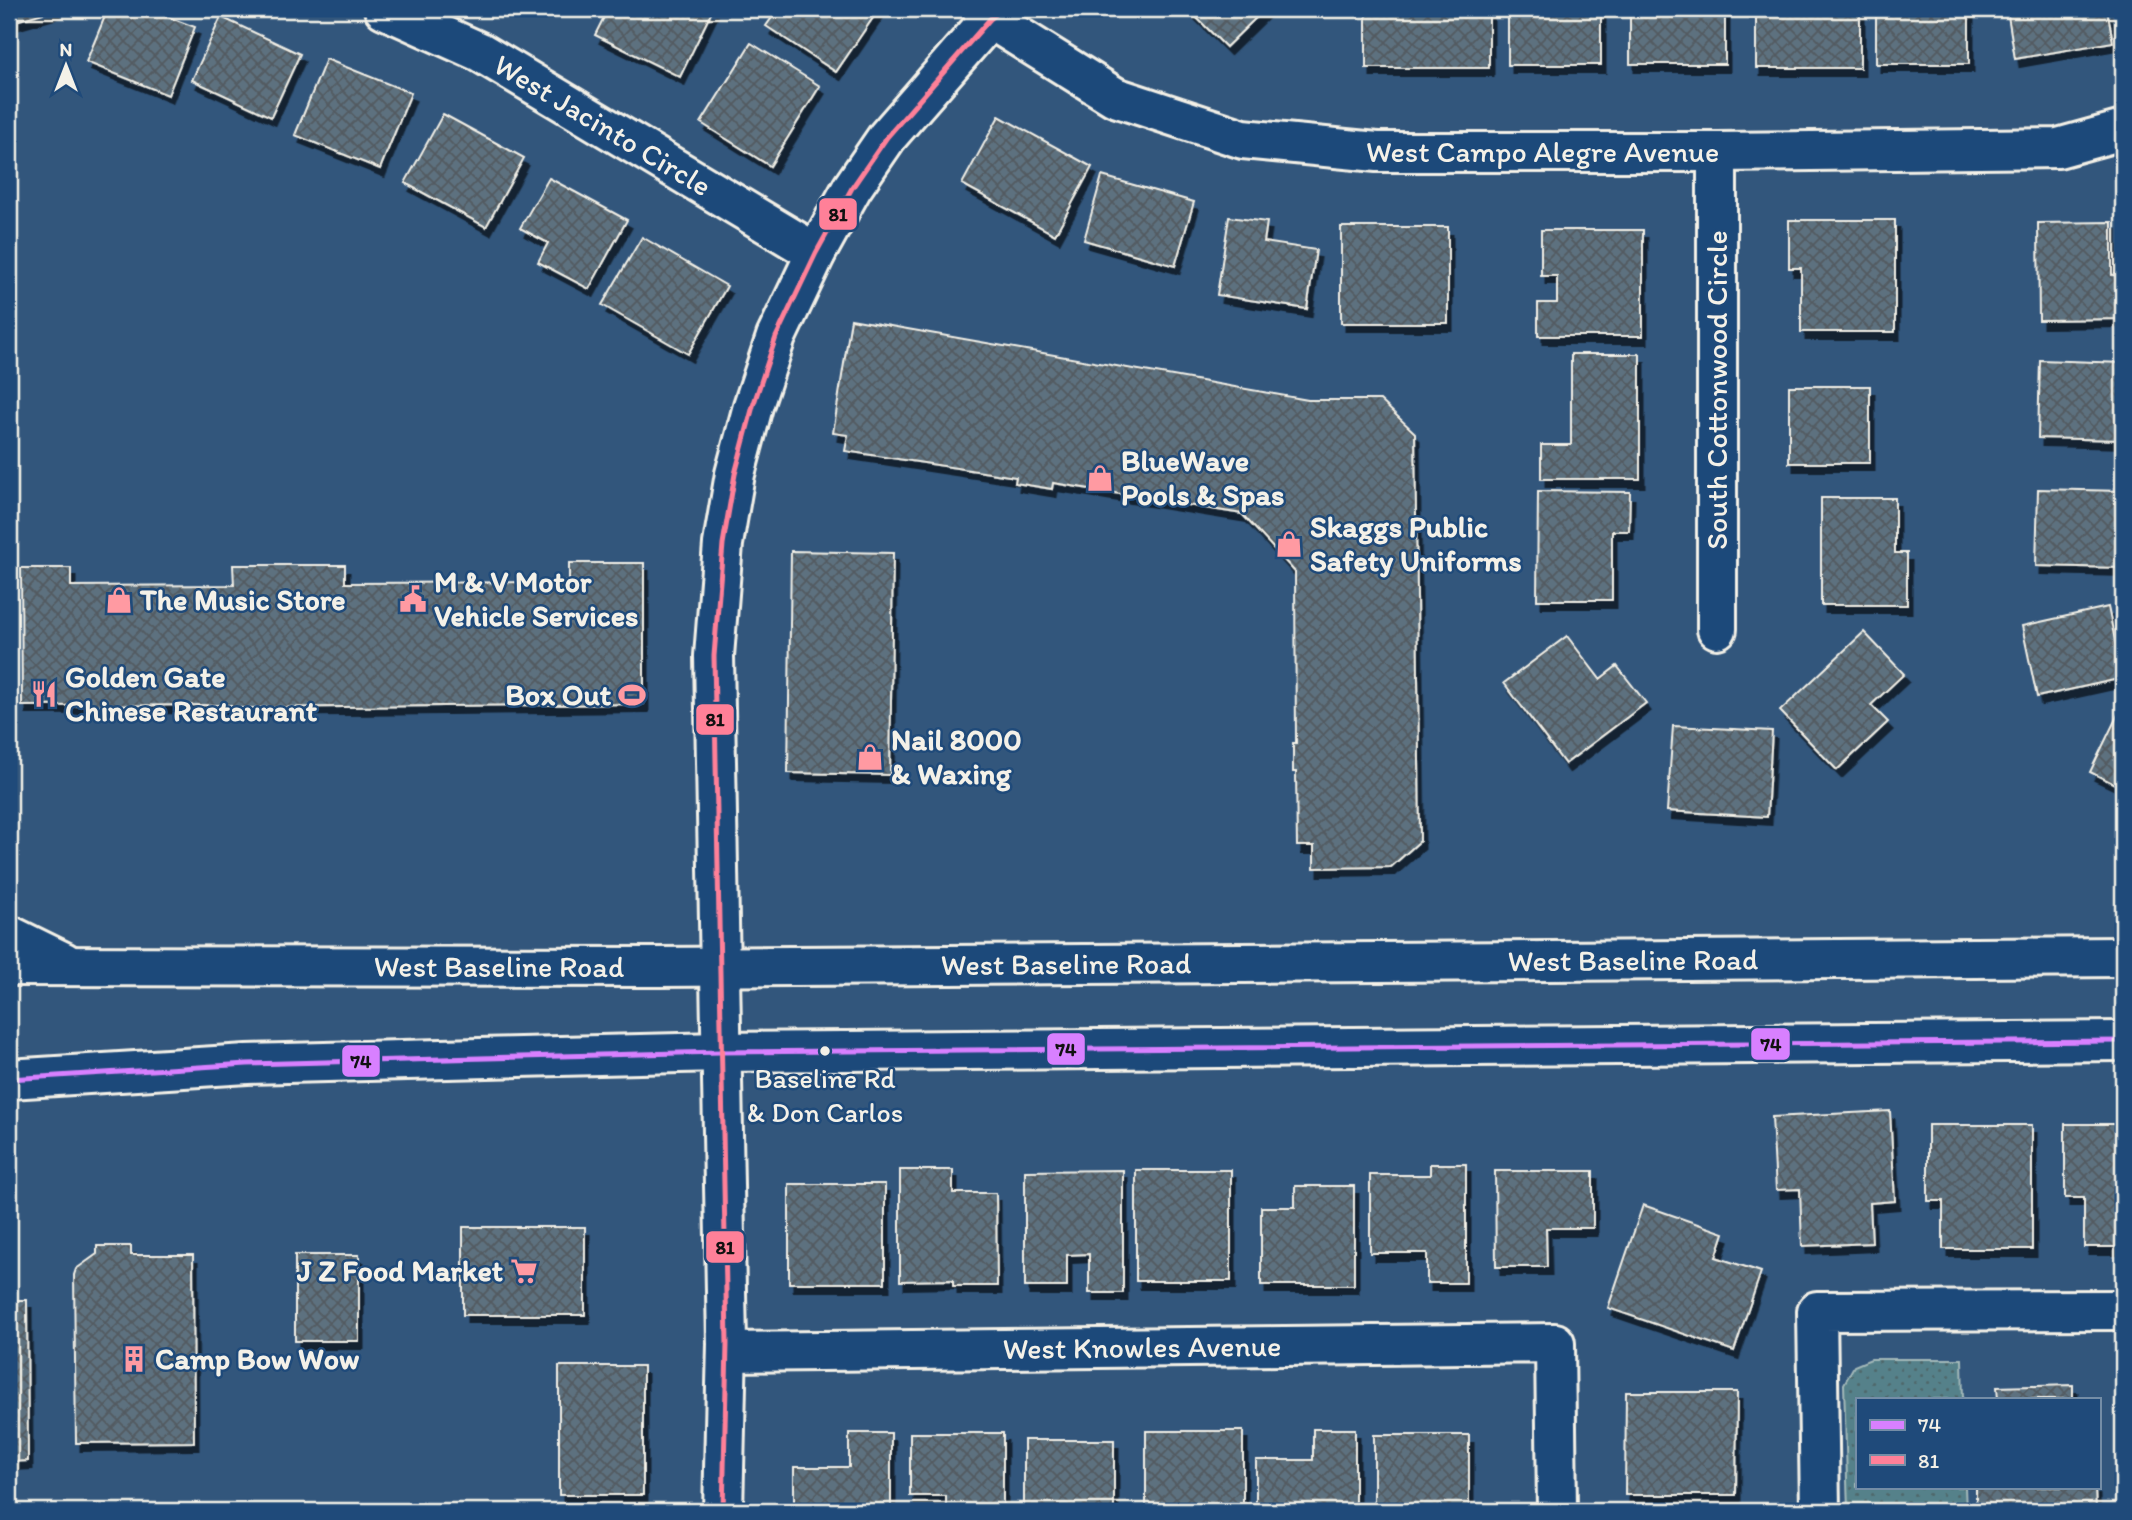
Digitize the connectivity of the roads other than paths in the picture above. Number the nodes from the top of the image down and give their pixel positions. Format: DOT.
graph roads {
  1 [pos="384,9"];
  2 [pos="992,12"];
  3 [pos="2123,130"];
  4 [pos="1717,152"];
  5 [pos="816,253"];
  6 [pos="1717,629"];
  7 [pos="9,935"];
  8 [pos="2123,957"];
  9 [pos="72,966"];
  10 [pos="719,966"];
  11 [pos="9,967"];
  12 [pos="2123,1041"];
  13 [pos="720,1052"];
  14 [pos="9,1079"];
  15 [pos="2123,1310"];
  16 [pos="727,1352"];
  17 [pos="723,1511"];
  18 [pos="1557,1511"];
  19 [pos="1820,1511"];
  1 -- 5 [label="street, West Jacinto Circle"];
  2 -- 4 [label="street, West Campo Alegre Avenue"];
  2 -- 5 [label="street"];
  3 -- 4 [label="street, West Campo Alegre Avenue"];
  4 -- 6 [label="street, South Cottonwood Circle"];
  5 -- 10 [label="street"];
  7 -- 9 [label="street"];
  8 -- 10 [label="street, West Baseline Road"];
  9 -- 10 [label="street, West Baseline Road"];
  9 -- 11 [label="street, West Baseline Road"];
  10 -- 13 [label="street"];
  12 -- 13 [label="street"];
  13 -- 14 [label="street"];
  13 -- 16 [label="street"];
  15 -- 19 [label="street"];
  16 -- 17 [label="street"];
  16 -- 18 [label="street, West Knowles Avenue"];
}
